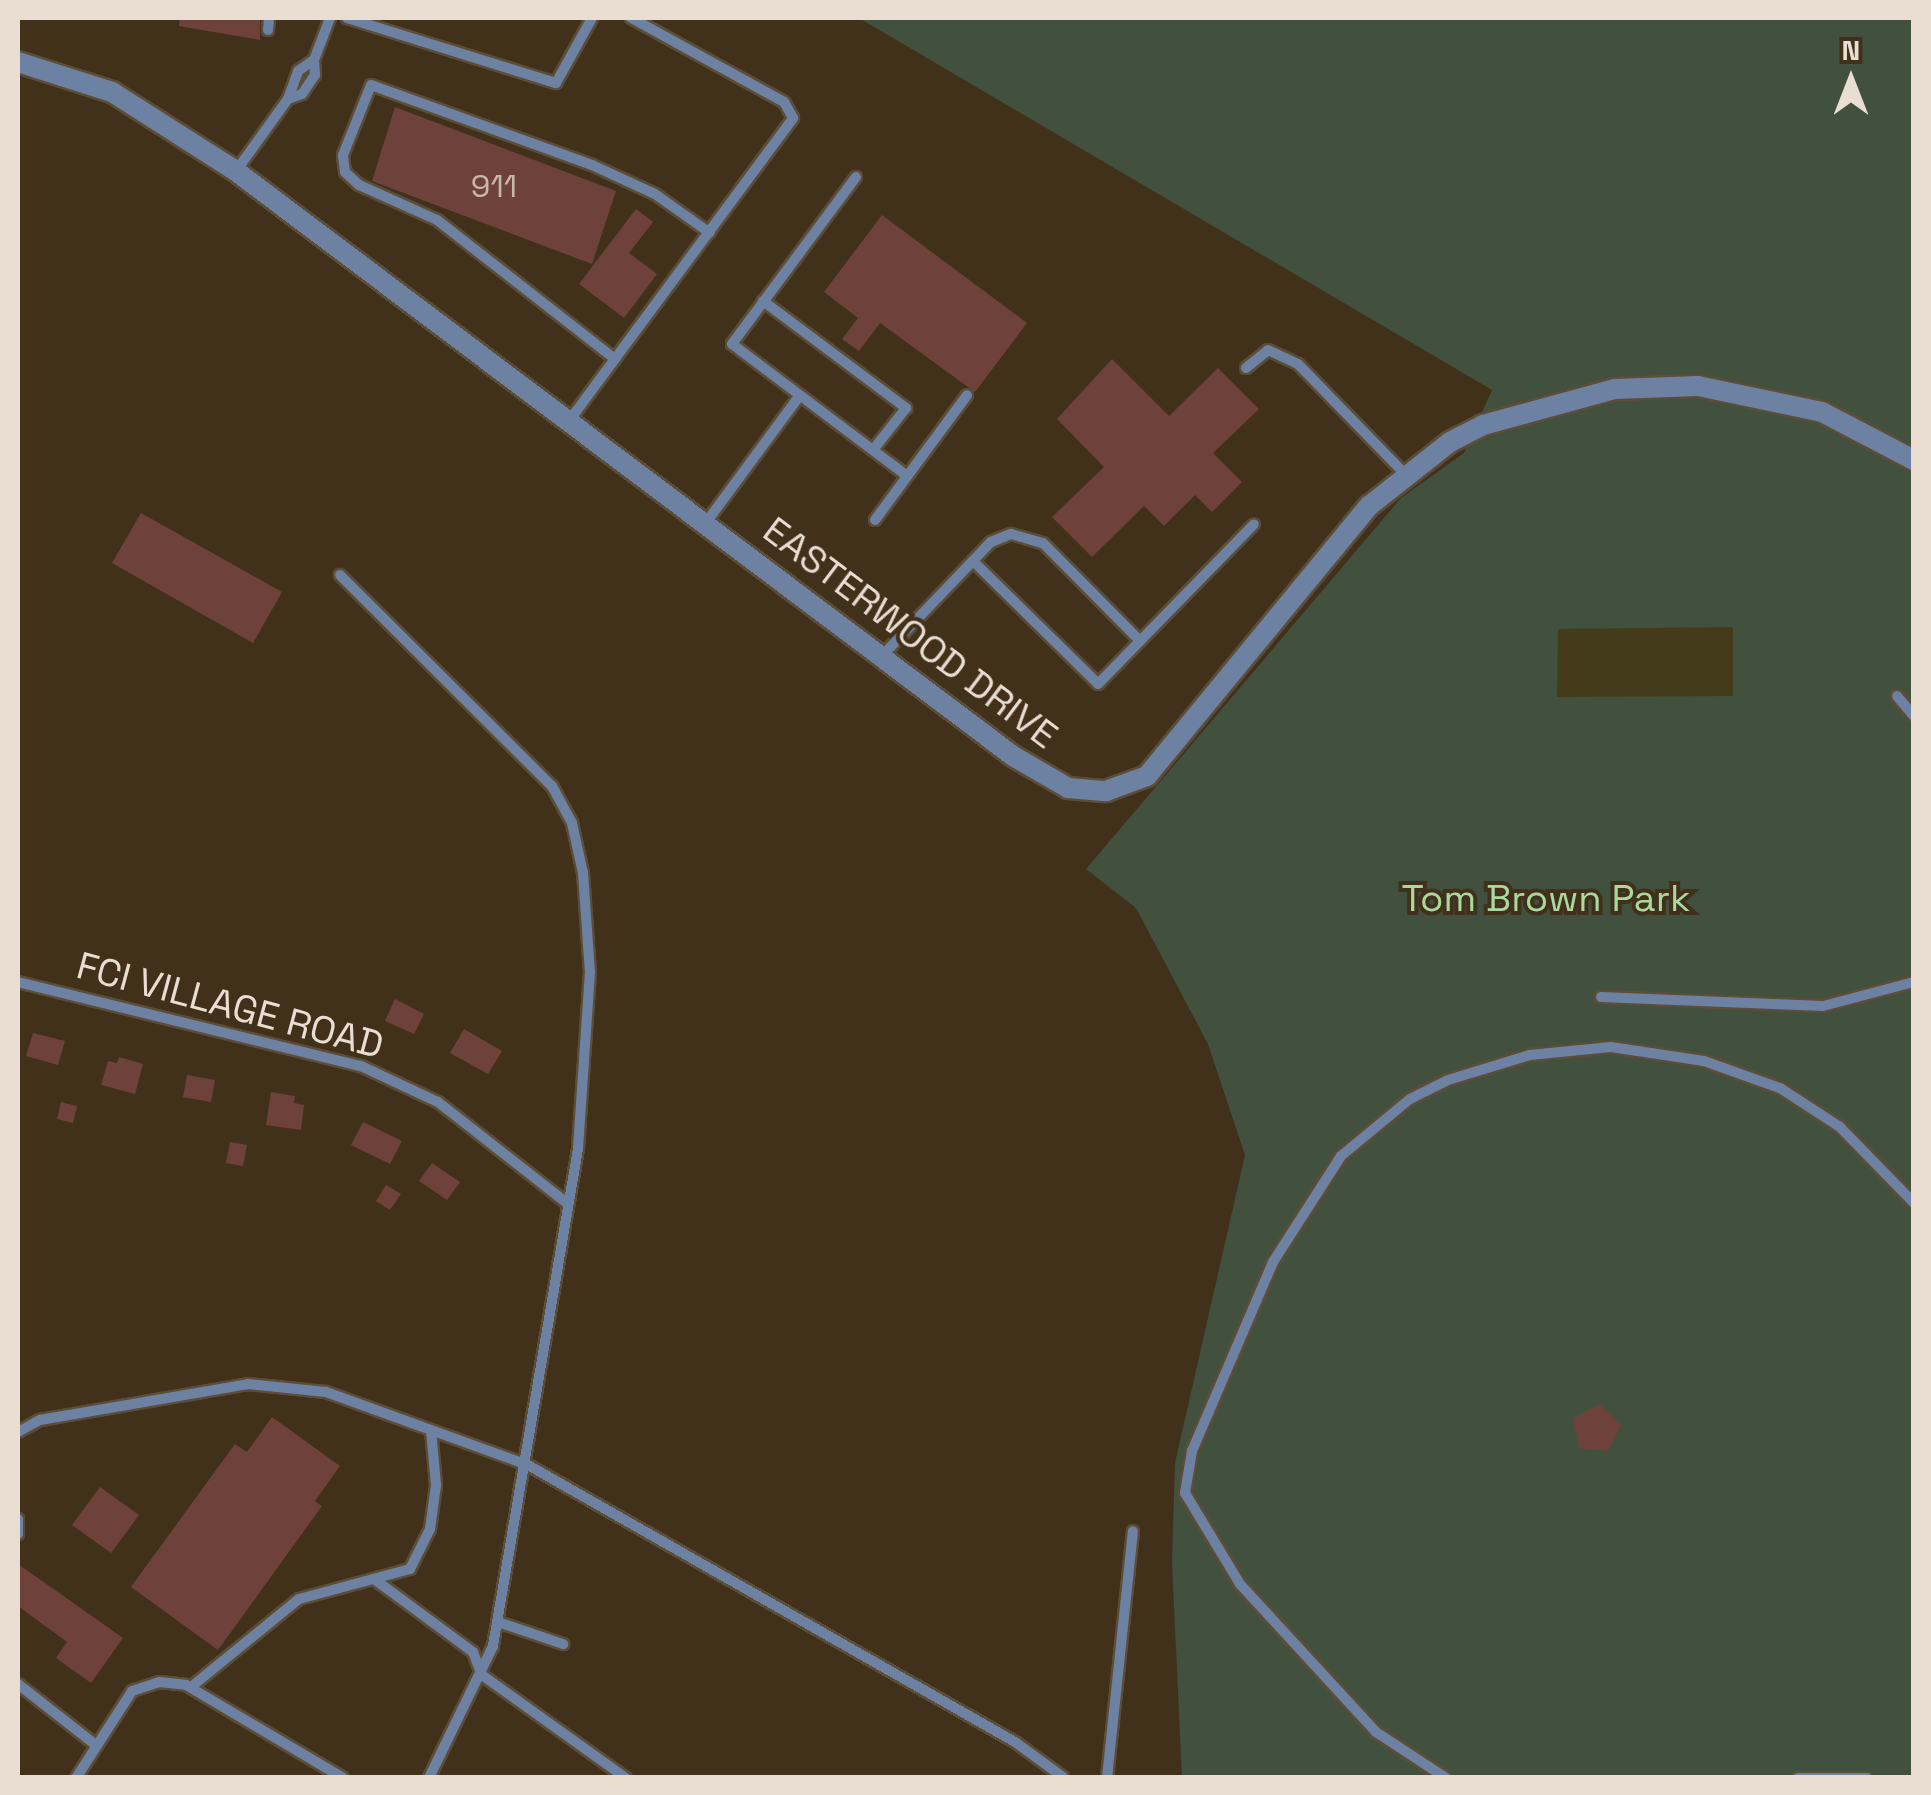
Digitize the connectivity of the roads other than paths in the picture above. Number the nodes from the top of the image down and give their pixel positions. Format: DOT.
graph roads {
  1 [pos="330,18"];
  2 [pos="347,18"];
  3 [pos="592,18"];
  4 [pos="631,18"];
  5 [pos="18,62"];
  6 [pos="236,171"];
  7 [pos="856,177"];
  8 [pos="710,233"];
  9 [pos="763,301"];
  10 [pos="616,358"];
  11 [pos="1246,368"];
  12 [pos="800,395"];
  13 [pos="967,395"];
  14 [pos="568,421"];
  15 [pos="873,450"];
  16 [pos="1914,460"];
  17 [pos="1406,475"];
  18 [pos="907,476"];
  19 [pos="875,520"];
  20 [pos="705,524"];
  21 [pos="1254,524"];
  22 [pos="972,560"];
  23 [pos="340,575"];
  24 [pos="1140,642"];
  25 [pos="881,657"];
  26 [pos="1896,696"];
  27 [pos="1914,716"];
  28 [pos="18,982"];
  29 [pos="1914,982"];
  30 [pos="1602,997"];
  31 [pos="568,1203"];
  32 [pos="1914,1203"];
  33 [pos="431,1430"];
  34 [pos="18,1432"];
  35 [pos="528,1465"];
  36 [pos="18,1519"];
  37 [pos="1133,1531"];
  38 [pos="18,1534"];
  39 [pos="374,1579"];
  40 [pos="498,1622"];
  41 [pos="563,1644"];
  42 [pos="482,1674"];
  43 [pos="18,1684"];
  44 [pos="191,1687"];
  45 [pos="97,1746"];
  46 [pos="1064,1777"];
  47 [pos="76,1778"];
  48 [pos="343,1778"];
  49 [pos="429,1778"];
  50 [pos="626,1778"];
  51 [pos="1107,1778"];
  52 [pos="1446,1778"];
  53 [pos="1798,1778"];
  54 [pos="1867,1778"];
  1 -- 6 [label="lane"];
  2 -- 3 [label="lane"];
  4 -- 8 [label="lane"];
  5 -- 6 [label="street, EASTERWOOD DRIVE"];
  6 -- 14 [label="street, EASTERWOOD DRIVE"];
  7 -- 9 [label="lane"];
  8 -- 10 [label="lane"];
  8 -- 10 [label="lane"];
  9 -- 12 [label="lane"];
  9 -- 15 [label="lane"];
  10 -- 14 [label="lane"];
  11 -- 17 [label="lane"];
  12 -- 15 [label="lane"];
  12 -- 20 [label="lane"];
  13 -- 18 [label="lane"];
  14 -- 20 [label="street, EASTERWOOD DRIVE"];
  15 -- 18 [label="lane"];
  16 -- 17 [label="street, EASTERWOOD DRIVE"];
  17 -- 25 [label="street, EASTERWOOD DRIVE"];
  18 -- 19 [label="lane"];
  20 -- 25 [label="street, EASTERWOOD DRIVE"];
  21 -- 24 [label="lane"];
  22 -- 24 [label="lane"];
  22 -- 24 [label="lane"];
  22 -- 25 [label="lane"];
  23 -- 31 [label="lane"];
  26 -- 27 [label="lane"];
  28 -- 31 [label="lane, FCI VILLAGE ROAD"];
  29 -- 30 [label="lane"];
  31 -- 35 [label="lane"];
  32 -- 52 [label="lane"];
  33 -- 34 [label="lane"];
  33 -- 35 [label="lane"];
  33 -- 39 [label="lane"];
  35 -- 40 [label="lane"];
  35 -- 46 [label="lane"];
  36 -- 38 [label="lane"];
  37 -- 51 [label="lane"];
  39 -- 42 [label="lane"];
  39 -- 44 [label="lane"];
  40 -- 41 [label="lane"];
  40 -- 42 [label="lane"];
  42 -- 49 [label="lane"];
  42 -- 50 [label="lane"];
  43 -- 45 [label="lane"];
  44 -- 45 [label="lane"];
  44 -- 48 [label="lane"];
  45 -- 47 [label="lane"];
  53 -- 54 [label="lane"];
}
